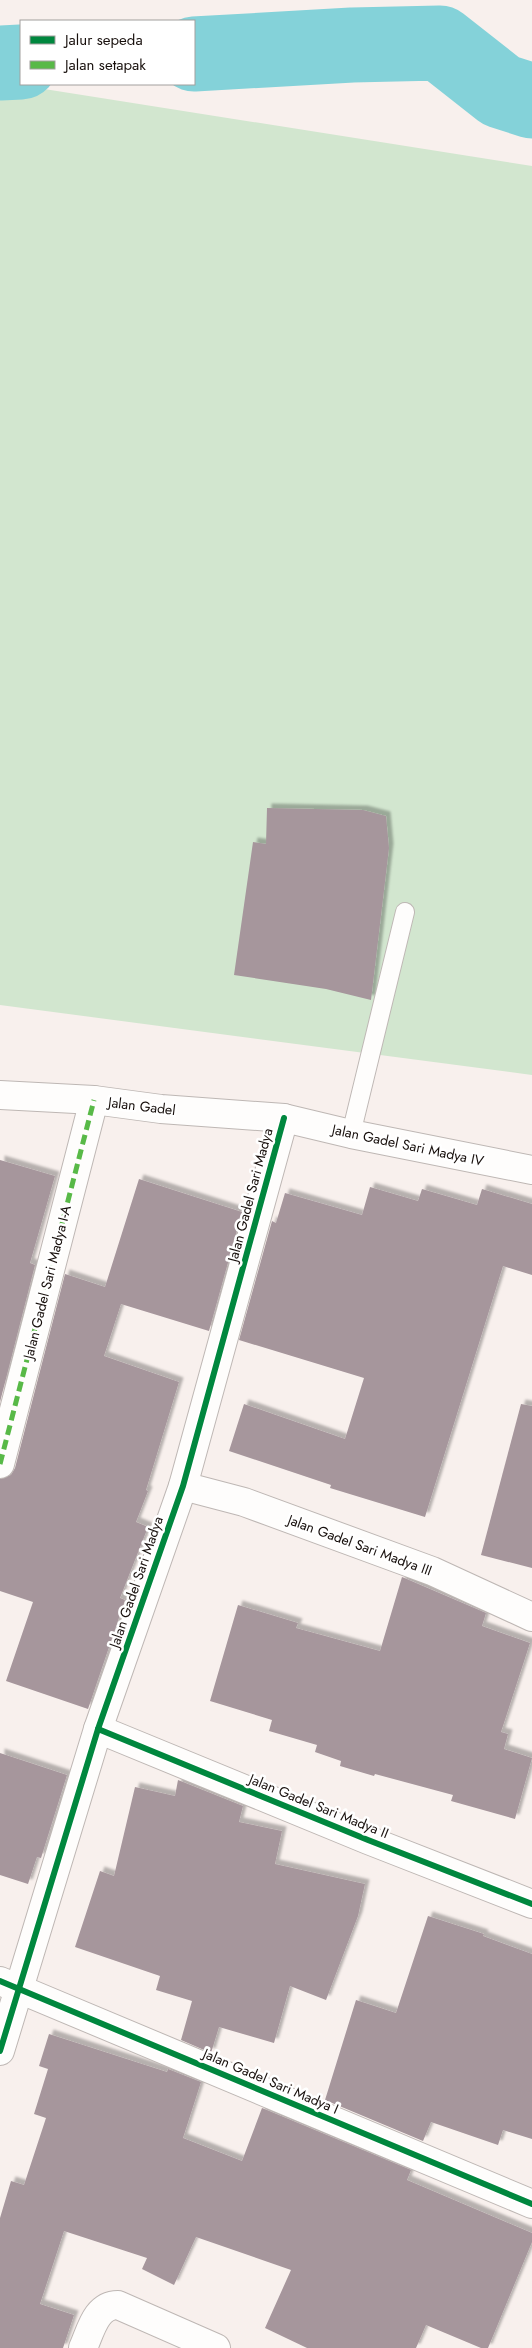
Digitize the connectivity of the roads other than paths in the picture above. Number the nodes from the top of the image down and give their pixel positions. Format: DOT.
graph roads {
  1 [pos="405,912"];
  2 [pos="0,1095"];
  3 [pos="94,1100"];
  4 [pos="284,1118"];
  5 [pos="351,1134"];
  6 [pos="532,1170"];
  7 [pos="0,1464"];
  8 [pos="183,1486"];
  9 [pos="532,1617"];
  10 [pos="98,1728"];
  11 [pos="532,1904"];
  12 [pos="10,1985"];
  13 [pos="0,2051"];
  14 [pos="532,2204"];
  15 [pos="83,2348"];
  16 [pos="216,2348"];
  1 -- 5 [label="lane"];
  2 -- 3 [label="street, Jalan Gadel"];
  3 -- 4 [label="street, Jalan Gadel"];
  3 -- 7 [label="street, Jalan Gadel Sari Madya I-A"];
  4 -- 5 [label="street, Jalan Gadel Sari Madya IV"];
  4 -- 8 [label="street, Jalan Gadel Sari Madya"];
  5 -- 6 [label="street, Jalan Gadel Sari Madya IV"];
  8 -- 9 [label="street, Jalan Gadel Sari Madya III"];
  8 -- 10 [label="street, Jalan Gadel Sari Madya"];
  10 -- 11 [label="street, Jalan Gadel Sari Madya II"];
  10 -- 12 [label="street, Jalan Gadel Sari Madya"];
  12 -- 13 [label="street, Jalan Gadel Sari Madya"];
  12 -- 14 [label="street, Jalan Gadel Sari Madya I"];
  15 -- 16 [label="street"];
}
